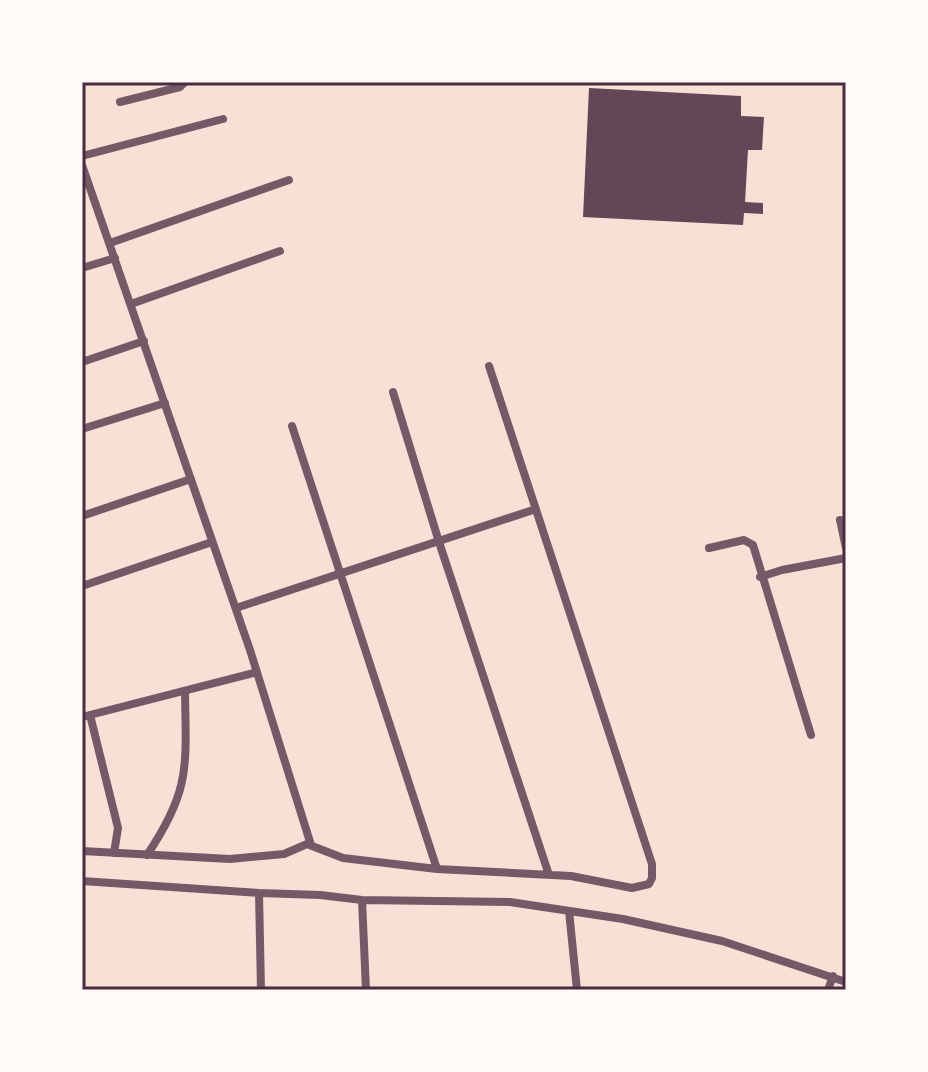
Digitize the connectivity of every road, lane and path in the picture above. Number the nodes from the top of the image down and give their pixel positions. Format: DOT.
graph roads {
  1 [pos="185,82"];
  2 [pos="120,102"];
  3 [pos="223,119"];
  4 [pos="82,156"];
  5 [pos="82,165"];
  6 [pos="289,180"];
  7 [pos="110,243"];
  8 [pos="280,251"];
  9 [pos="115,258"];
  10 [pos="82,268"];
  11 [pos="131,304"];
  12 [pos="144,341"];
  13 [pos="82,362"];
  14 [pos="489,366"];
  15 [pos="393,392"];
  16 [pos="165,403"];
  17 [pos="292,426"];
  18 [pos="82,429"];
  19 [pos="191,479"];
  20 [pos="536,509"];
  21 [pos="82,516"];
  22 [pos="840,520"];
  23 [pos="212,542"];
  24 [pos="439,542"];
  25 [pos="709,548"];
  26 [pos="846,548"];
  27 [pos="846,558"];
  28 [pos="340,573"];
  29 [pos="760,577"];
  30 [pos="82,586"];
  31 [pos="236,608"];
  32 [pos="257,672"];
  33 [pos="185,691"];
  34 [pos="86,716"];
  35 [pos="811,735"];
  36 [pos="311,845"];
  37 [pos="82,851"];
  38 [pos="114,853"];
  39 [pos="147,855"];
  40 [pos="437,869"];
  41 [pos="549,875"];
  42 [pos="82,881"];
  43 [pos="259,893"];
  44 [pos="362,900"];
  45 [pos="569,911"];
  46 [pos="833,976"];
  47 [pos="846,982"];
  48 [pos="261,990"];
  49 [pos="366,990"];
  50 [pos="577,990"];
  51 [pos="828,990"];
  1 -- 2 [label="street"];
  3 -- 4 [label="street"];
  5 -- 7 [label="street"];
  6 -- 7 [label="street"];
  7 -- 9 [label="street"];
  8 -- 11 [label="street"];
  9 -- 10 [label="street"];
  9 -- 11 [label="street"];
  11 -- 12 [label="street"];
  12 -- 13 [label="street"];
  12 -- 16 [label="street"];
  14 -- 20 [label="street"];
  15 -- 24 [label="street"];
  16 -- 18 [label="street"];
  16 -- 19 [label="street"];
  17 -- 28 [label="street"];
  19 -- 21 [label="street"];
  19 -- 23 [label="street"];
  20 -- 24 [label="street"];
  20 -- 41 [label="street"];
  22 -- 26 [label="street"];
  23 -- 30 [label="street"];
  23 -- 31 [label="street"];
  24 -- 28 [label="street"];
  24 -- 41 [label="street"];
  25 -- 29 [label="street"];
  27 -- 29 [label="street"];
  28 -- 31 [label="street"];
  28 -- 40 [label="street"];
  29 -- 35 [label="street"];
  31 -- 32 [label="street"];
  32 -- 33 [label="street"];
  32 -- 36 [label="street"];
  33 -- 34 [label="street"];
  33 -- 39 [label="street"];
  34 -- 38 [label="street"];
  36 -- 39 [label="street"];
  36 -- 40 [label="street"];
  37 -- 38 [label="street"];
  38 -- 39 [label="street"];
  40 -- 41 [label="street"];
  42 -- 43 [label="street"];
  43 -- 44 [label="street"];
  43 -- 48 [label="street"];
  44 -- 45 [label="street"];
  44 -- 49 [label="street"];
  45 -- 46 [label="street"];
  45 -- 50 [label="street"];
  46 -- 47 [label="street"];
  46 -- 51 [label="street"];
}
